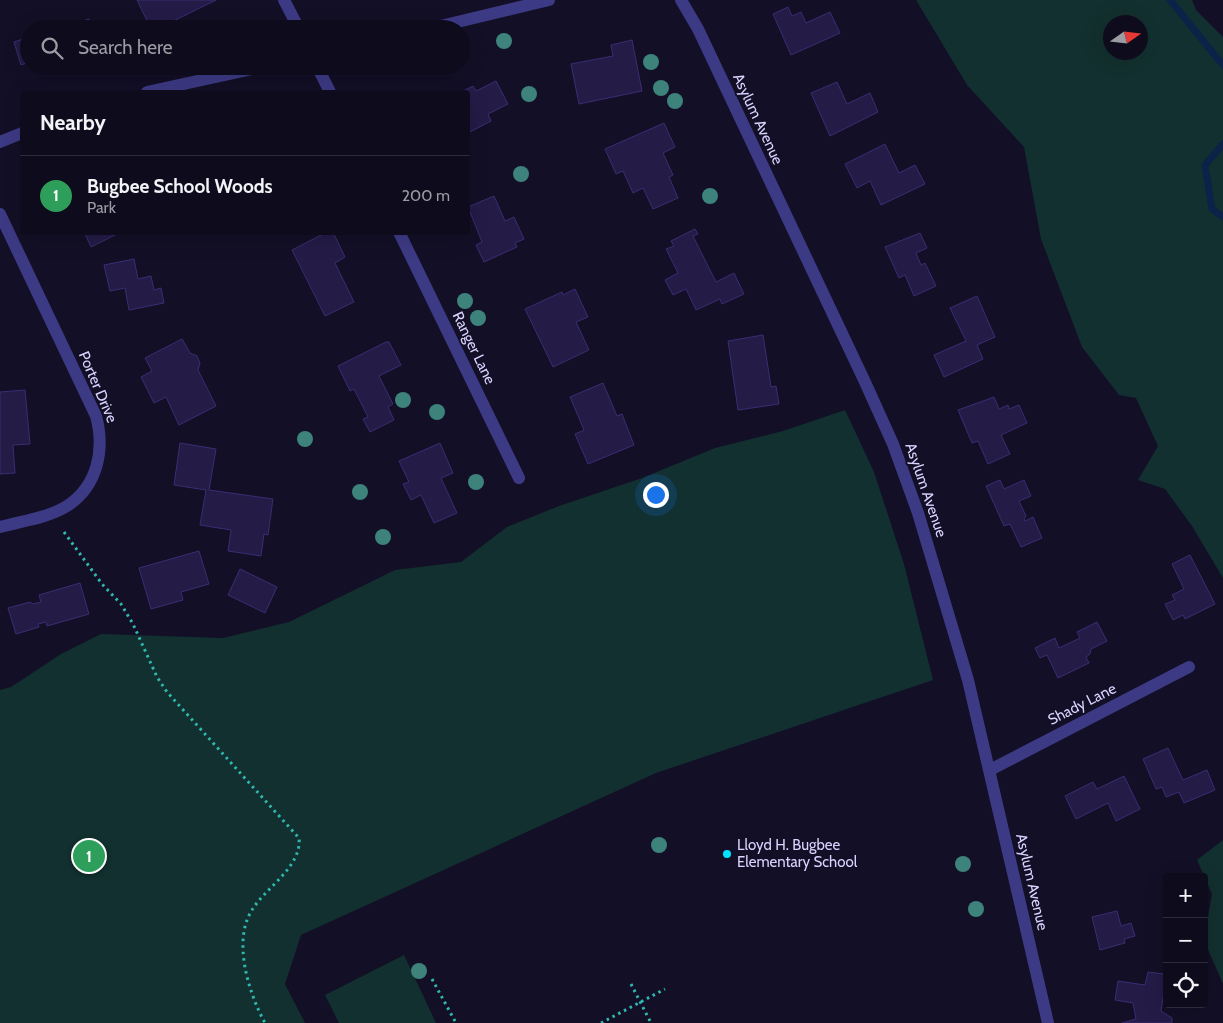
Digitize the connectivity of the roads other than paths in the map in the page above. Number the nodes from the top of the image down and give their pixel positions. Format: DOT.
graph roads {
  1 [pos="284,0"];
  2 [pos="549,0"];
  3 [pos="681,0"];
  4 [pos="294,20"];
  5 [pos="466,20"];
  6 [pos="225,75"];
  7 [pos="322,75"];
  8 [pos="156,90"];
  9 [pos="329,90"];
  10 [pos="20,134"];
  11 [pos="0,142"];
  12 [pos="0,214"];
  13 [pos="400,235"];
  14 [pos="519,478"];
  15 [pos="0,527"];
  16 [pos="1189,667"];
  17 [pos="990,770"];
  18 [pos="1048,1023"];
  1 -- 4 [label="street"];
  2 -- 5 [label="street"];
  3 -- 17 [label="street, Asylum Avenue"];
  6 -- 8 [label="street"];
  7 -- 9 [label="street"];
  10 -- 11 [label="street"];
  12 -- 15 [label="street, Porter Drive"];
  13 -- 14 [label="street, Ranger Lane"];
  16 -- 17 [label="street, Shady Lane"];
  17 -- 18 [label="street, Asylum Avenue"];
}
